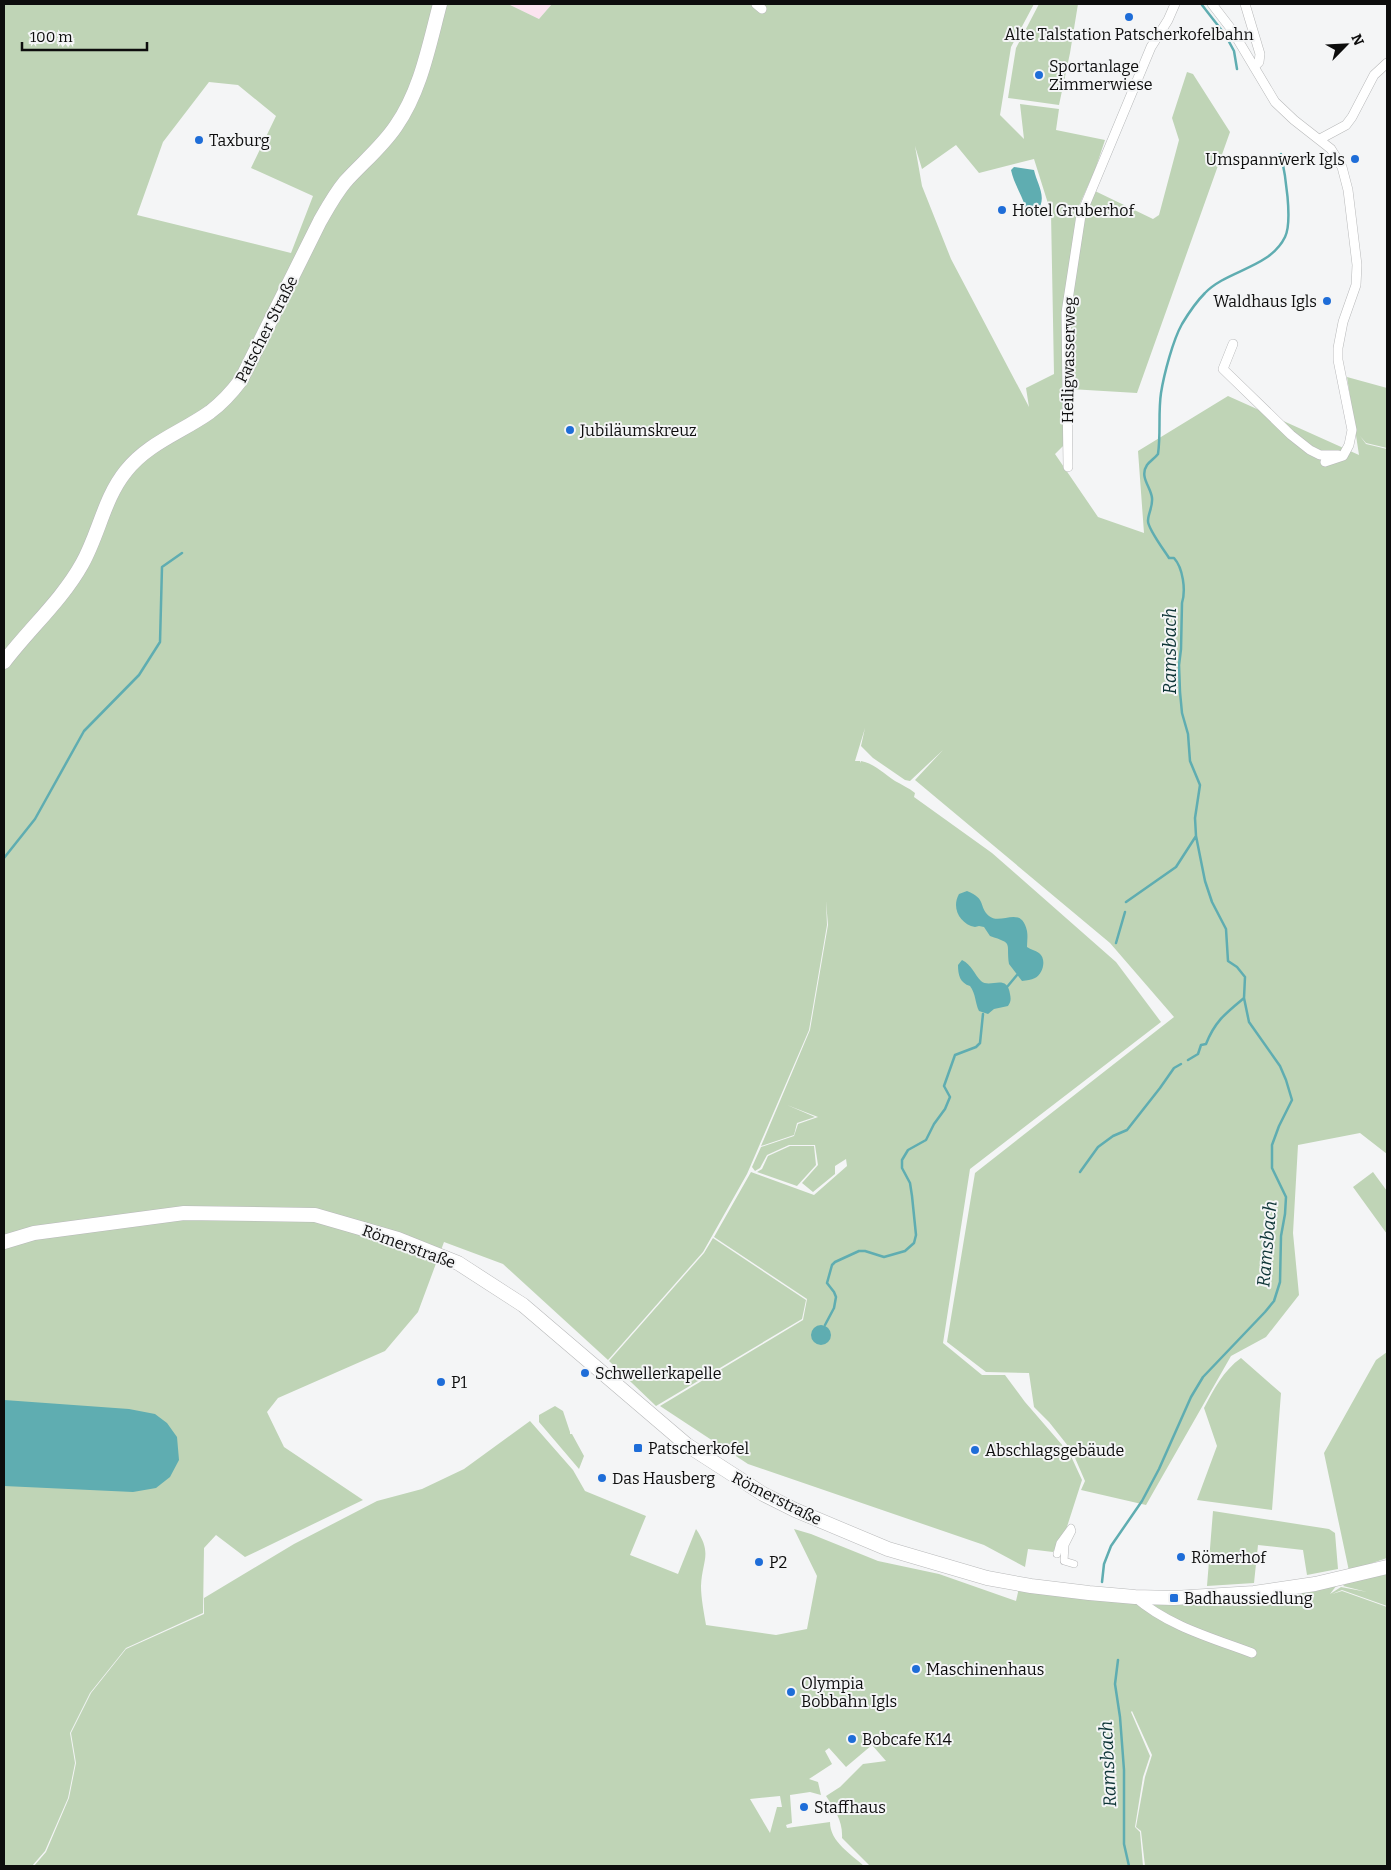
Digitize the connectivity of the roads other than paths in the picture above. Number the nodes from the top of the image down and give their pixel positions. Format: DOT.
graph roads {
  1 [pos="440,4"];
  2 [pos="1175,4"];
  3 [pos="1212,4"];
  4 [pos="1245,4"];
  5 [pos="1387,63"];
  6 [pos="1254,67"];
  7 [pos="1320,140"];
  8 [pos="1233,344"];
  9 [pos="1343,456"];
  10 [pos="1325,462"];
  11 [pos="1068,467"];
  12 [pos="4,662"];
  13 [pos="4,1242"];
  14 [pos="1057,1554"];
  15 [pos="1074,1564"];
  16 [pos="1387,1567"];
  17 [pos="1135,1597"];
  18 [pos="1252,1653"];
  1 -- 12 [label="main road, Patscher Straße"];
  2 -- 11 [label="street, Heiligwasserweg"];
  3 -- 6 [label="street"];
  4 -- 6 [label="street"];
  5 -- 7 [label="street"];
  6 -- 7 [label="street"];
  7 -- 9 [label="street"];
  8 -- 9 [label="street"];
  9 -- 10 [label="street"];
  13 -- 17 [label="main road, Römerstraße"];
  14 -- 15 [label="street"];
  16 -- 17 [label="main road, Römerstraße"];
  17 -- 18 [label="street"];
}
